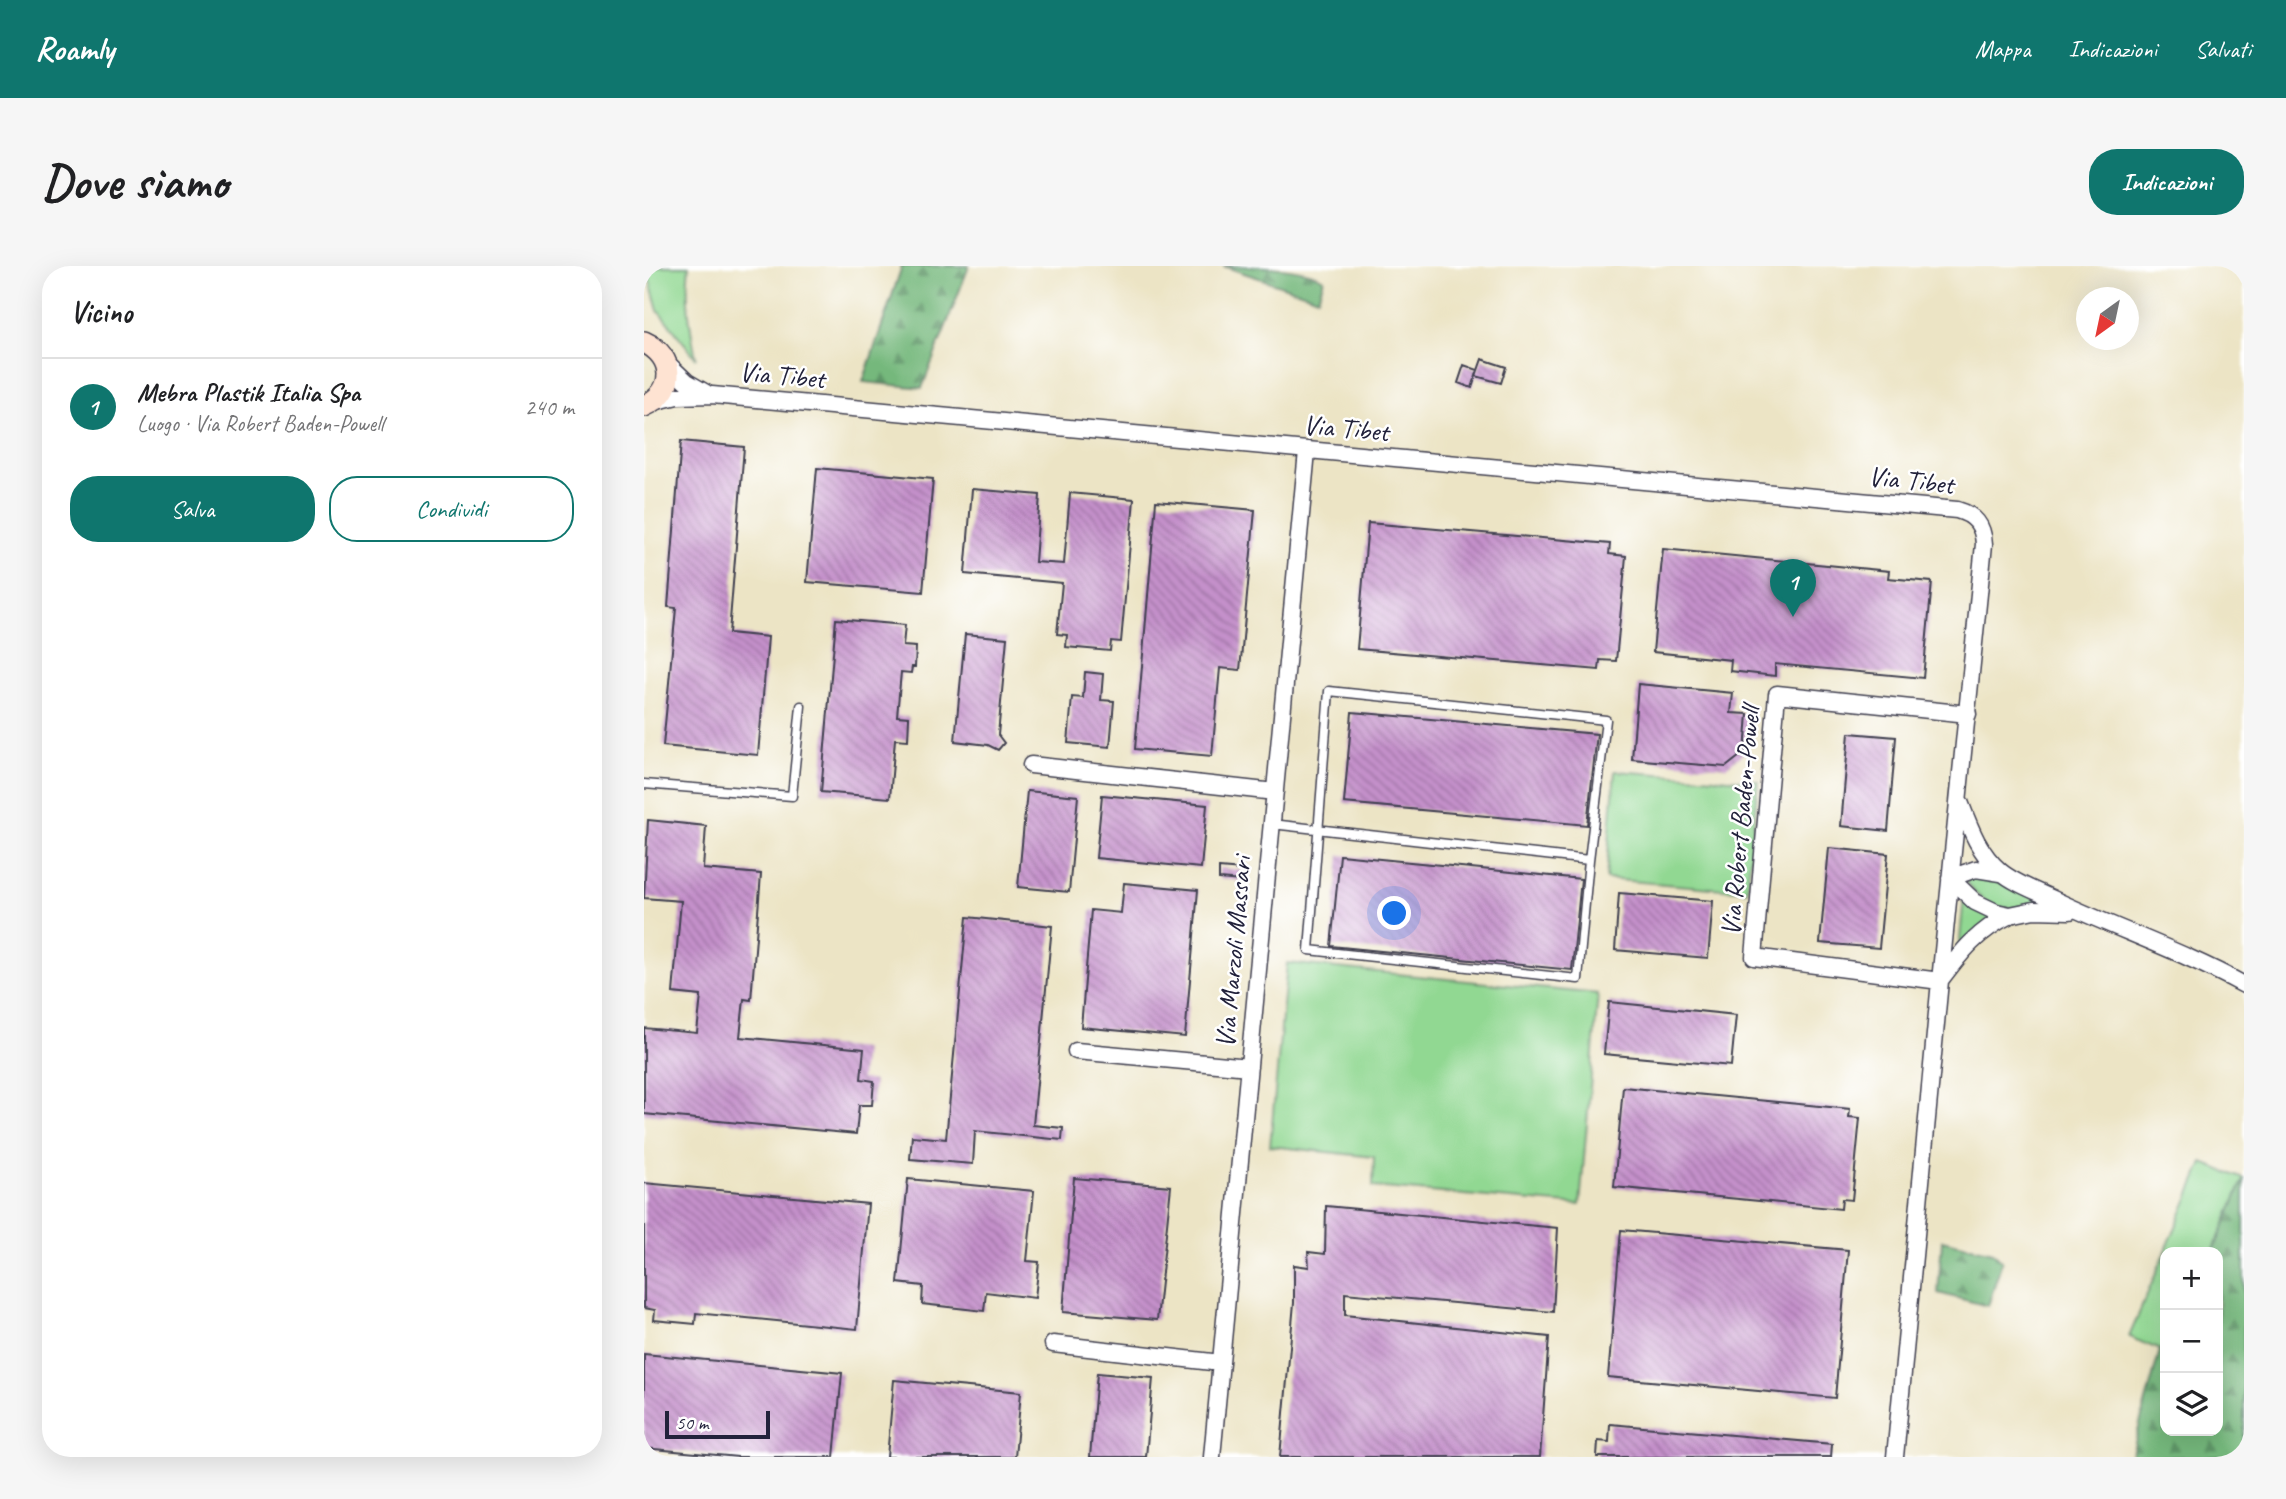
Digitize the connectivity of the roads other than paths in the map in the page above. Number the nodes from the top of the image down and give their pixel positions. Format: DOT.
graph roads {
  1 [pos="652,346"];
  2 [pos="712,395"];
  3 [pos="647,405"];
  4 [pos="1307,451"];
  5 [pos="801,706"];
  6 [pos="1968,714"];
  7 [pos="1031,765"];
  8 [pos="644,784"];
  9 [pos="1275,792"];
  10 [pos="1960,800"];
  11 [pos="1272,824"];
  12 [pos="1320,829"];
  13 [pos="1589,860"];
  14 [pos="2002,873"];
  15 [pos="1950,878"];
  16 [pos="2079,912"];
  17 [pos="2010,915"];
  18 [pos="1940,981"];
  19 [pos="2244,985"];
  20 [pos="1076,1051"];
  21 [pos="1249,1067"];
  22 [pos="1053,1343"];
  23 [pos="1221,1363"];
  24 [pos="1212,1457"];
  25 [pos="1895,1457"];
  1 -- 2 [label="street, Via Tibet"];
  1 -- 3 [label="street"];
  2 -- 3 [label="street, Via Tibet"];
  2 -- 4 [label="street, Via Tibet"];
  4 -- 6 [label="street, Via Tibet"];
  4 -- 9 [label="street, Via Marzoli Massari"];
  5 -- 8 [label="lane"];
  6 -- 10 [label="street"];
  6 -- 18 [label="street, Via Robert Baden-Powell"];
  7 -- 9 [label="street"];
  9 -- 11 [label="street, Via Marzoli Massari"];
  10 -- 14 [label="street"];
  10 -- 15 [label="street"];
  11 -- 12 [label="lane"];
  11 -- 21 [label="street, Via Marzoli Massari"];
  12 -- 13 [label="lane"];
  12 -- 13 [label="lane"];
  12 -- 13 [label="lane"];
  14 -- 15 [label="street"];
  14 -- 16 [label="street"];
  15 -- 17 [label="street"];
  15 -- 18 [label="street"];
  16 -- 17 [label="street"];
  16 -- 19 [label="street"];
  17 -- 18 [label="street"];
  18 -- 25 [label="street"];
  20 -- 21 [label="street"];
  21 -- 23 [label="street, Via Marzoli Massari"];
  22 -- 23 [label="street"];
  23 -- 24 [label="street, Via Marzoli Massari"];
}
